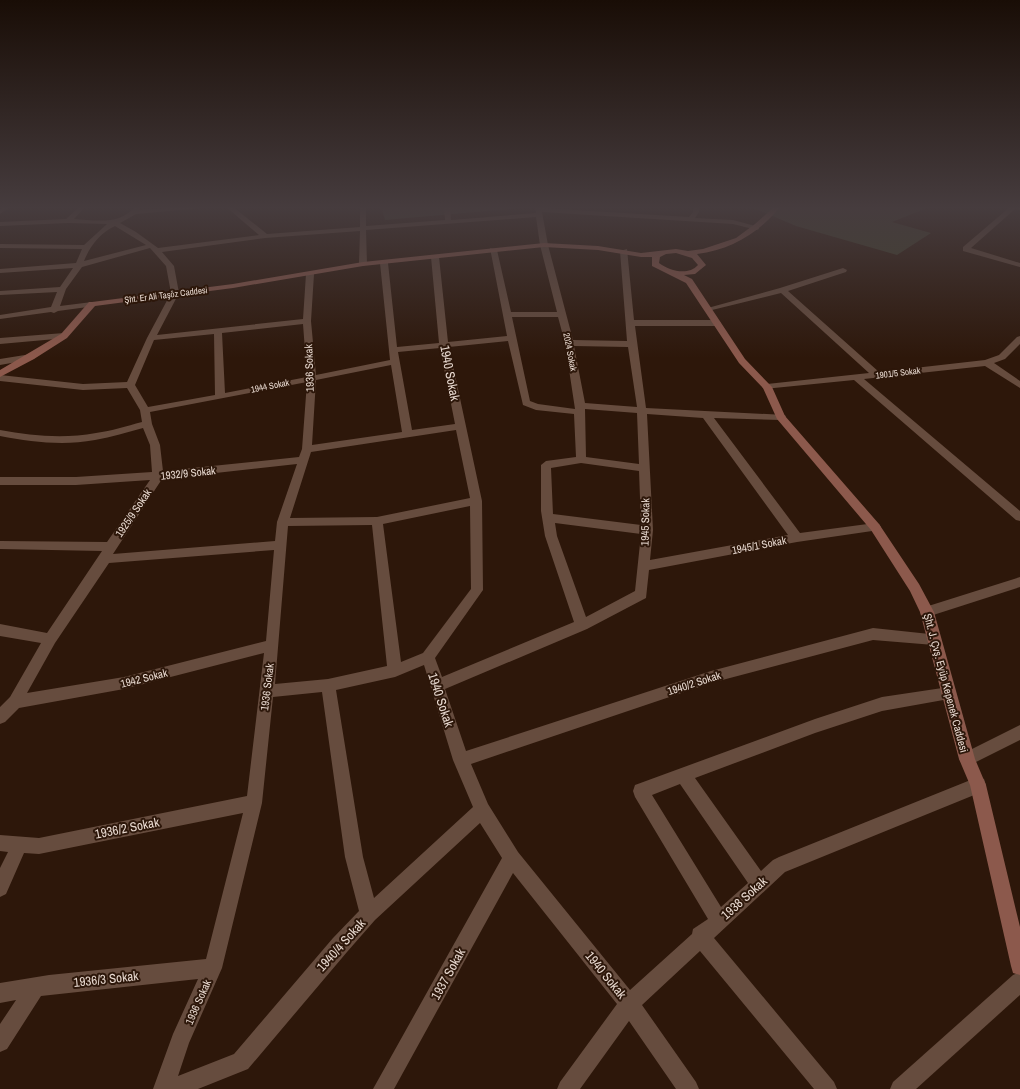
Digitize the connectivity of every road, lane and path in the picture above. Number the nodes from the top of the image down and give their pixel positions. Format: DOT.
graph roads {
  1 [pos="82,257"];
  2 [pos="110,257"];
  3 [pos="163,257"];
  4 [pos="363,257"];
  5 [pos="435,257"];
  6 [pos="494,257"];
  7 [pos="547,257"];
  8 [pos="624,257"];
  9 [pos="644,257"];
  10 [pos="656,257"];
  11 [pos="992,257"];
  12 [pos="698,258"];
  13 [pos="384,263"];
  14 [pos="363,264"];
  15 [pos="655,264"];
  16 [pos="79,265"];
  17 [pos="1020,265"];
  18 [pos="843,270"];
  19 [pos="0,271"];
  20 [pos="310,274"];
  21 [pos="690,276"];
  22 [pos="62,289"];
  23 [pos="783,290"];
  24 [pos="0,293"];
  25 [pos="175,293"];
  26 [pos="92,304"];
  27 [pos="708,309"];
  28 [pos="54,311"];
  29 [pos="84,314"];
  30 [pos="562,314"];
  31 [pos="507,315"];
  32 [pos="0,317"];
  33 [pos="307,321"];
  34 [pos="630,323"];
  35 [pos="717,323"];
  36 [pos="0,324"];
  37 [pos="218,330"];
  38 [pos="64,336"];
  39 [pos="151,338"];
  40 [pos="512,338"];
  41 [pos="1020,339"];
  42 [pos="0,341"];
  43 [pos="569,343"];
  44 [pos="632,344"];
  45 [pos="444,345"];
  46 [pos="393,350"];
  47 [pos="31,357"];
  48 [pos="0,362"];
  49 [pos="395,362"];
  50 [pos="987,363"];
  51 [pos="0,374"];
  52 [pos="878,375"];
  53 [pos="0,378"];
  54 [pos="312,378"];
  55 [pos="857,378"];
  56 [pos="130,385"];
  57 [pos="1020,385"];
  58 [pos="767,387"];
  59 [pos="220,395"];
  60 [pos="580,409"];
  61 [pos="145,410"];
  62 [pos="642,411"];
  63 [pos="706,415"];
  64 [pos="781,417"];
  65 [pos="147,424"];
  66 [pos="461,426"];
  67 [pos="0,433"];
  68 [pos="408,435"];
  69 [pos="305,455"];
  70 [pos="581,460"];
  71 [pos="644,468"];
  72 [pos="158,476"];
  73 [pos="0,481"];
  74 [pos="476,501"];
  75 [pos="1020,517"];
  76 [pos="548,518"];
  77 [pos="377,521"];
  78 [pos="283,522"];
  79 [pos="875,527"];
  80 [pos="647,530"];
  81 [pos="797,538"];
  82 [pos="0,545"];
  83 [pos="280,545"];
  84 [pos="108,553"];
  85 [pos="643,566"];
  86 [pos="1020,582"];
  87 [pos="928,612"];
  88 [pos="582,625"];
  89 [pos="0,630"];
  90 [pos="50,639"];
  91 [pos="934,639"];
  92 [pos="272,645"];
  93 [pos="428,657"];
  94 [pos="395,671"];
  95 [pos="328,685"];
  96 [pos="437,686"];
  97 [pos="266,691"];
  98 [pos="950,693"];
  99 [pos="15,702"];
  100 [pos="0,717"];
  101 [pos="1020,732"];
  102 [pos="967,759"];
  103 [pos="461,760"];
  104 [pos="683,775"];
  105 [pos="978,785"];
  106 [pos="254,803"];
  107 [pos="482,810"];
  108 [pos="0,843"];
  109 [pos="20,844"];
  110 [pos="512,858"];
  111 [pos="759,884"];
  112 [pos="0,888"];
  113 [pos="369,914"];
  114 [pos="719,920"];
  115 [pos="700,936"];
  116 [pos="1020,966"];
  117 [pos="213,968"];
  118 [pos="1020,982"];
  119 [pos="35,988"];
  120 [pos="0,993"];
  121 [pos="629,1004"];
  122 [pos="0,1042"];
  123 [pos="163,1089"];
  124 [pos="172,1089"];
  125 [pos="383,1089"];
  126 [pos="567,1089"];
  127 [pos="689,1089"];
  128 [pos="827,1089"];
  129 [pos="900,1089"];
  1 -- 16 [label="street"];
  2 -- 16 [label="street"];
  3 -- 25 [label="street"];
  4 -- 14 [label="street"];
  5 -- 13 [label="street, Şht. Er Ali Taşöz Caddesi"];
  5 -- 45 [label="street, 1940 Sokak"];
  6 -- 31 [label="street"];
  7 -- 30 [label="street, 2024 Sokak"];
  8 -- 34 [label="street, 1945 Sokak"];
  9 -- 15 [label="street"];
  10 -- 15 [label="street"];
  11 -- 17 [label="street"];
  12 -- 21 [label="street"];
  13 -- 14 [label="street, Şht. Er Ali Taşöz Caddesi"];
  13 -- 46 [label="street"];
  14 -- 20 [label="street, Şht. Er Ali Taşöz Caddesi"];
  15 -- 21 [label="street"];
  16 -- 19 [label="street"];
  16 -- 22 [label="street"];
  18 -- 23 [label="street"];
  20 -- 25 [label="street, Şht. Er Ali Taşöz Caddesi"];
  20 -- 33 [label="street, 1936 Sokak"];
  21 -- 27 [label="street, Şht. J. Çvş. Eyüp Kepenek Caddesi"];
  22 -- 24 [label="street"];
  22 -- 28 [label="street"];
  23 -- 27 [label="street"];
  23 -- 52 [label="street"];
  25 -- 26 [label="street, Şht. Er Ali Taşöz Caddesi"];
  25 -- 39 [label="street"];
  26 -- 28 [label="street"];
  26 -- 29 [label="street"];
  27 -- 35 [label="street, Şht. J. Çvş. Eyüp Kepenek Caddesi"];
  28 -- 32 [label="street"];
  29 -- 36 [label="street"];
  29 -- 38 [label="street"];
  30 -- 31 [label="street"];
  30 -- 43 [label="street, 2024 Sokak"];
  31 -- 40 [label="street"];
  33 -- 37 [label="street"];
  33 -- 54 [label="street, 1936 Sokak"];
  34 -- 35 [label="street"];
  34 -- 44 [label="street, 1945 Sokak"];
  35 -- 58 [label="street, Şht. J. Çvş. Eyüp Kepenek Caddesi"];
  37 -- 39 [label="street"];
  37 -- 59 [label="street"];
  38 -- 42 [label="street"];
  38 -- 47 [label="street"];
  39 -- 56 [label="street"];
  40 -- 45 [label="street"];
  40 -- 60 [label="street"];
  41 -- 50 [label="street, 1901/5 Sokak"];
  43 -- 44 [label="street"];
  43 -- 60 [label="street, 2024 Sokak"];
  44 -- 62 [label="street, 1945 Sokak"];
  45 -- 46 [label="street"];
  45 -- 66 [label="street, 1940 Sokak"];
  46 -- 49 [label="street"];
  47 -- 48 [label="street"];
  47 -- 51 [label="street"];
  49 -- 54 [label="street, 1944 Sokak"];
  49 -- 68 [label="street"];
  50 -- 52 [label="street, 1901/5 Sokak"];
  50 -- 57 [label="street"];
  52 -- 55 [label="street, 1901/5 Sokak"];
  53 -- 56 [label="street"];
  54 -- 59 [label="street, 1944 Sokak"];
  54 -- 69 [label="street, 1936 Sokak"];
  55 -- 58 [label="street, 1901/5 Sokak"];
  55 -- 75 [label="street"];
  56 -- 61 [label="street"];
  58 -- 64 [label="street, Şht. J. Çvş. Eyüp Kepenek Caddesi"];
  59 -- 61 [label="street, 1944 Sokak"];
  60 -- 62 [label="street"];
  60 -- 70 [label="street, 2024 Sokak"];
  61 -- 65 [label="street"];
  62 -- 63 [label="street"];
  62 -- 71 [label="street, 1945 Sokak"];
  63 -- 64 [label="street"];
  63 -- 81 [label="street"];
  64 -- 79 [label="street, Şht. J. Çvş. Eyüp Kepenek Caddesi"];
  65 -- 67 [label="street"];
  65 -- 72 [label="street"];
  66 -- 68 [label="street, 1932/9 Sokak"];
  66 -- 74 [label="street, 1940 Sokak"];
  68 -- 69 [label="street, 1932/9 Sokak"];
  69 -- 72 [label="street, 1932/9 Sokak"];
  69 -- 78 [label="street, 1936 Sokak"];
  70 -- 71 [label="street"];
  70 -- 76 [label="street"];
  71 -- 80 [label="street, 1945 Sokak"];
  72 -- 73 [label="street, 1932/9 Sokak"];
  72 -- 84 [label="street, 1925/9 Sokak"];
  74 -- 77 [label="street"];
  74 -- 93 [label="street, 1940 Sokak"];
  76 -- 80 [label="street"];
  76 -- 88 [label="street"];
  77 -- 78 [label="street"];
  77 -- 94 [label="street"];
  78 -- 83 [label="street, 1936 Sokak"];
  79 -- 81 [label="street, 1945/1 Sokak"];
  79 -- 87 [label="street, Şht. J. Çvş. Eyüp Kepenek Caddesi"];
  80 -- 85 [label="street, 1945 Sokak"];
  81 -- 85 [label="street, 1945/1 Sokak"];
  82 -- 84 [label="street"];
  83 -- 84 [label="street"];
  83 -- 92 [label="street, 1936 Sokak"];
  84 -- 90 [label="street, 1925/9 Sokak"];
  85 -- 88 [label="street, 1945 Sokak"];
  86 -- 87 [label="street"];
  87 -- 91 [label="street, Şht. J. Çvş. Eyüp Kepenek Caddesi"];
  88 -- 96 [label="street, 1945 Sokak"];
  89 -- 90 [label="street"];
  90 -- 99 [label="street, 1925/9 Sokak"];
  91 -- 98 [label="street, Şht. J. Çvş. Eyüp Kepenek Caddesi"];
  91 -- 103 [label="street, 1940/2 Sokak"];
  92 -- 97 [label="street, 1936 Sokak"];
  92 -- 99 [label="street, 1942 Sokak"];
  93 -- 94 [label="street"];
  93 -- 96 [label="street, 1940 Sokak"];
  94 -- 95 [label="street"];
  95 -- 97 [label="street"];
  95 -- 113 [label="street, 1940/4 Sokak"];
  96 -- 103 [label="street, 1940 Sokak"];
  97 -- 106 [label="street, 1936 Sokak"];
  98 -- 102 [label="street, Şht. J. Çvş. Eyüp Kepenek Caddesi"];
  98 -- 104 [label="street"];
  99 -- 100 [label="street, 1925/9 Sokak"];
  101 -- 102 [label="street"];
  102 -- 105 [label="street, Şht. J. Çvş. Eyüp Kepenek Caddesi"];
  103 -- 107 [label="street, 1940 Sokak"];
  104 -- 111 [label="street"];
  104 -- 114 [label="street"];
  105 -- 111 [label="street, 1938 Sokak"];
  105 -- 116 [label="street, Şht. J. Çvş. Eyüp Kepenek Caddesi"];
  106 -- 109 [label="street, 1936/2 Sokak"];
  106 -- 117 [label="street, 1936 Sokak"];
  107 -- 110 [label="street, 1940 Sokak"];
  107 -- 113 [label="street"];
  108 -- 109 [label="street, 1936/2 Sokak"];
  109 -- 112 [label="street"];
  110 -- 121 [label="street, 1940 Sokak"];
  110 -- 125 [label="street, 1937 Sokak"];
  111 -- 114 [label="street, 1938 Sokak"];
  113 -- 124 [label="street, 1940/4 Sokak"];
  114 -- 115 [label="street, 1938 Sokak"];
  115 -- 121 [label="street, 1938 Sokak"];
  115 -- 128 [label="street"];
  117 -- 119 [label="street, 1936/3 Sokak"];
  117 -- 123 [label="street, 1936 Sokak"];
  118 -- 129 [label="street"];
  119 -- 120 [label="street, 1936/3 Sokak"];
  119 -- 122 [label="street"];
  121 -- 126 [label="street, 1938 Sokak"];
  121 -- 127 [label="street, 1940 Sokak"];
}
